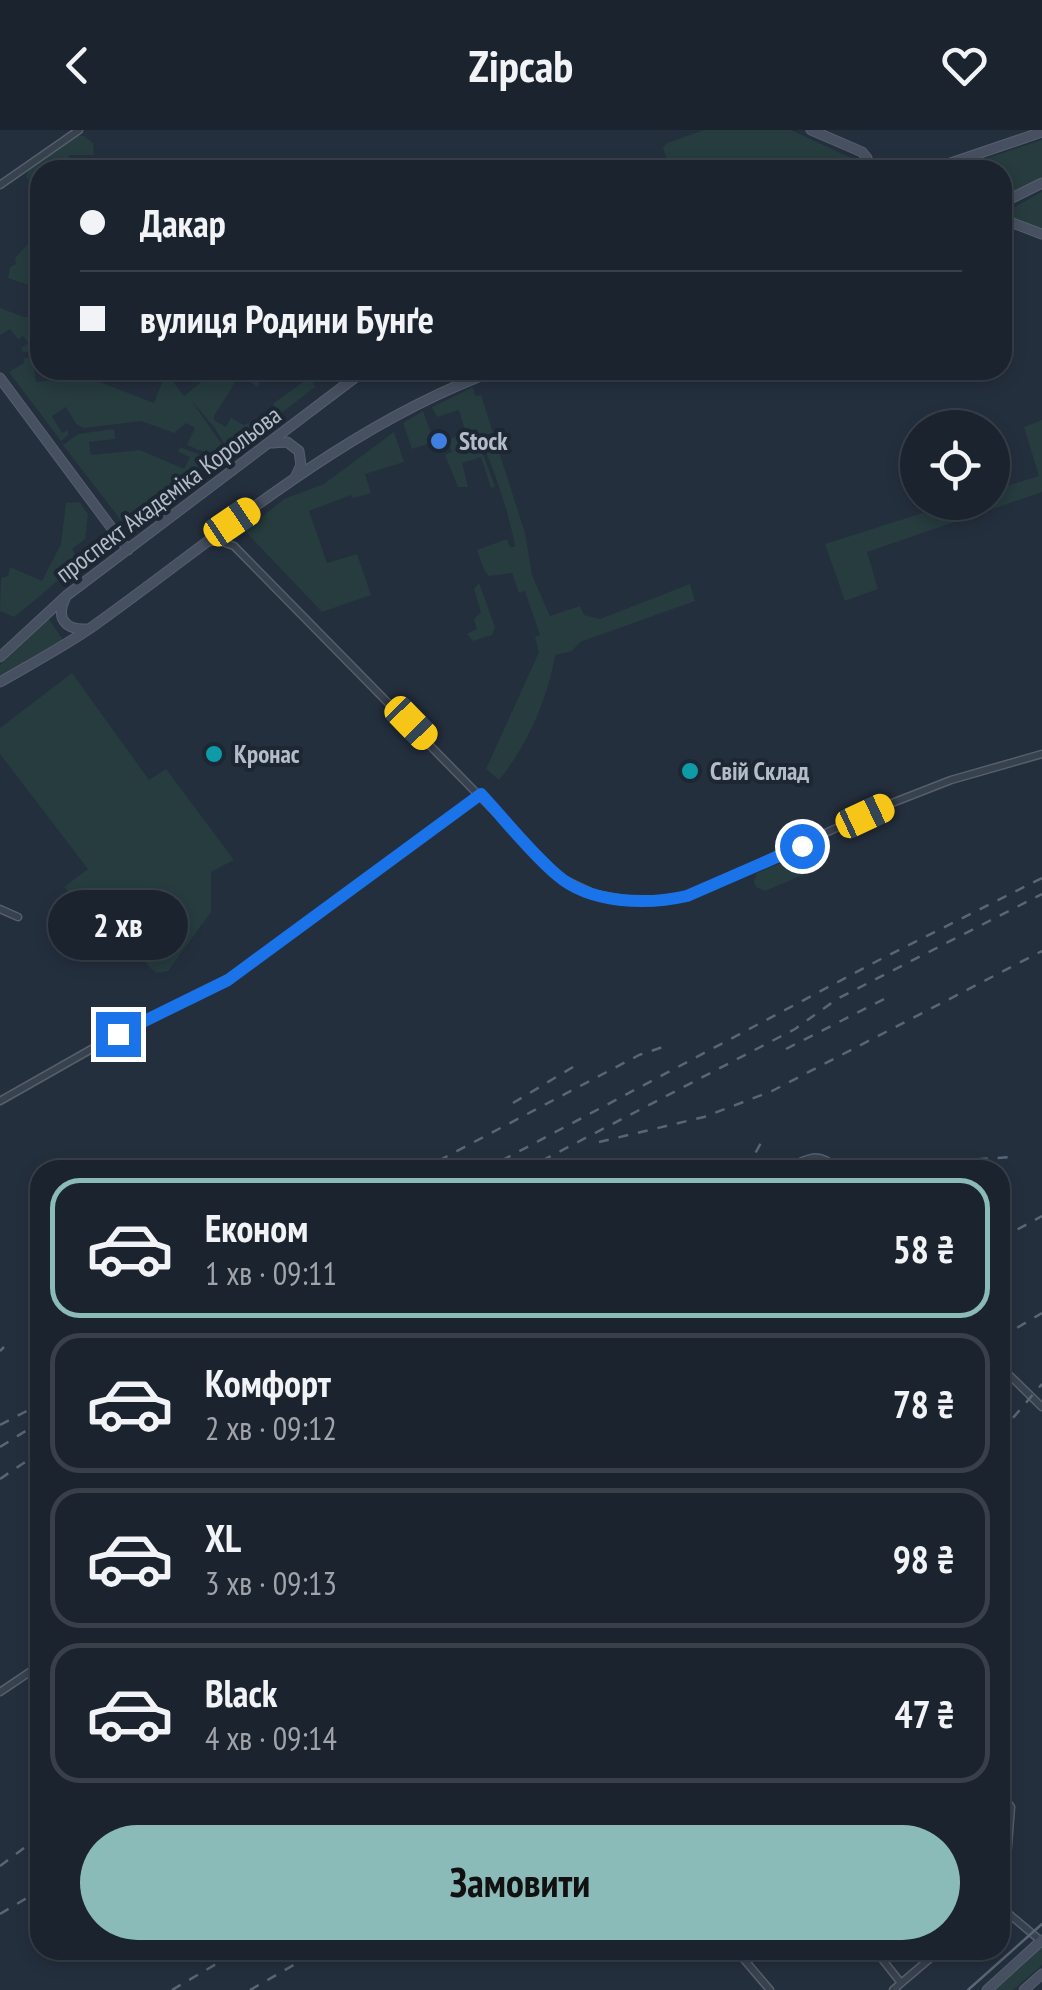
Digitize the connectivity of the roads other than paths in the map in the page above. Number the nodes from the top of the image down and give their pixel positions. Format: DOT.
graph roads {
  1 [pos="79,130"];
  2 [pos="812,130"];
  3 [pos="1042,132"];
  4 [pos="35,160"];
  5 [pos="867,160"];
  6 [pos="959,160"];
  7 [pos="30,163"];
  8 [pos="1042,183"];
  9 [pos="0,184"];
  10 [pos="1012,198"];
  11 [pos="1012,223"];
  12 [pos="1042,234"];
  13 [pos="0,378"];
  14 [pos="352,380"];
  15 [pos="473,380"];
  16 [pos="270,444"];
  17 [pos="294,480"];
  18 [pos="232,522"];
  19 [pos="203,543"];
  20 [pos="234,546"];
  21 [pos="128,550"];
  22 [pos="66,596"];
  23 [pos="88,629"];
  24 [pos="0,657"];
  25 [pos="0,682"];
  26 [pos="1042,754"];
  27 [pos="481,794"];
  28 [pos="0,909"];
  29 [pos="18,917"];
  30 [pos="0,1101"];
  31 [pos="802,1160"];
  32 [pos="827,1160"];
  33 [pos="1010,1376"];
  34 [pos="1042,1407"];
  35 [pos="30,1672"];
  36 [pos="0,1692"];
  37 [pos="1010,1915"];
  38 [pos="1041,1940"];
  39 [pos="748,1960"];
  40 [pos="882,1960"];
  41 [pos="928,1960"];
  42 [pos="746,1962"];
  43 [pos="1042,1974"];
  44 [pos="901,1983"];
  45 [pos="770,1990"];
  46 [pos="893,1990"];
  47 [pos="986,1990"];
  48 [pos="1024,1990"];
  1 -- 4 [label="street"];
  2 -- 5 [label="main road"];
  3 -- 6 [label="main road"];
  7 -- 9 [label="street"];
  8 -- 10 [label="main road"];
  11 -- 12 [label="main road"];
  13 -- 21 [label="main road"];
  14 -- 16 [label="main road, проспект Академіка Корольова"];
  15 -- 17 [label="main road"];
  16 -- 17 [label="main road"];
  16 -- 21 [label="main road, проспект Академіка Корольова"];
  17 -- 18 [label="main road"];
  18 -- 19 [label="main road"];
  18 -- 20 [label="street"];
  19 -- 20 [label="street"];
  19 -- 23 [label="main road"];
  20 -- 27 [label="street"];
  21 -- 22 [label="main road, проспект Академіка Корольова"];
  22 -- 23 [label="main road"];
  22 -- 24 [label="main road, проспект Академіка Корольова"];
  23 -- 25 [label="main road"];
  26 -- 27 [label="street"];
  27 -- 30 [label="street"];
  28 -- 29 [label="street"];
  31 -- 32 [label="street"];
  33 -- 34 [label="street"];
  35 -- 36 [label="street"];
  37 -- 38 [label="street"];
  38 -- 47 [label="main road"];
  39 -- 42 [label="street"];
  40 -- 44 [label="street"];
  41 -- 44 [label="street"];
  42 -- 45 [label="street"];
  43 -- 48 [label="main road"];
  44 -- 46 [label="street"];
}
